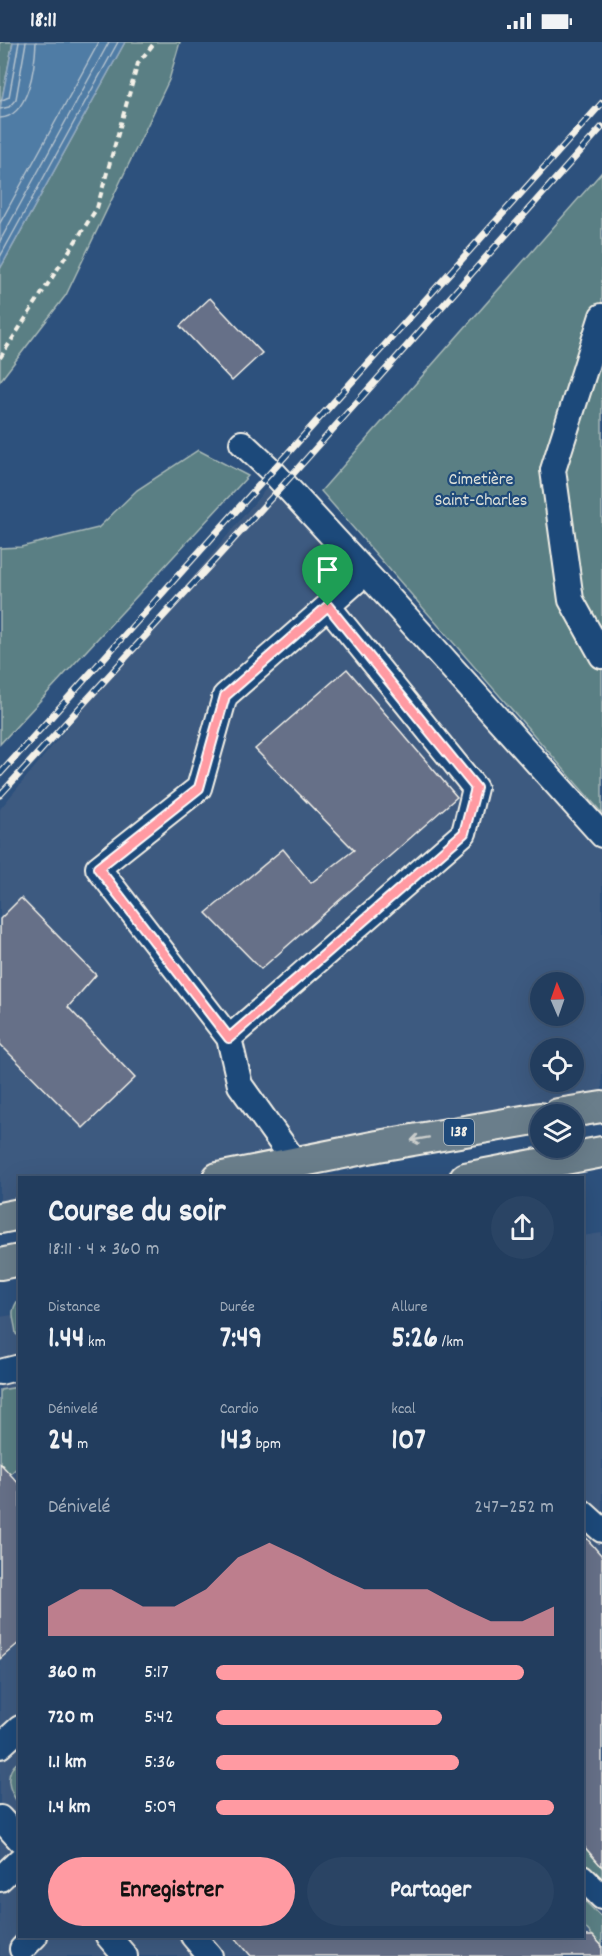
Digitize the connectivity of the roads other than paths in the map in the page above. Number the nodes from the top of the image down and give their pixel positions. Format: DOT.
graph roads {
  1 [pos="602,316"];
  2 [pos="242,443"];
  3 [pos="365,573"];
  4 [pos="328,606"];
  5 [pos="602,656"];
  6 [pos="602,835"];
  7 [pos="229,1038"];
  8 [pos="602,1107"];
  9 [pos="584,1110"];
  10 [pos="530,1120"];
  11 [pos="602,1152"];
  12 [pos="295,1162"];
  13 [pos="228,1176"];
  14 [pos="476,1176"];
  15 [pos="18,1214"];
  16 [pos="0,1218"];
  17 [pos="18,1260"];
  18 [pos="0,1264"];
  19 [pos="18,1368"];
  20 [pos="0,1372"];
  21 [pos="584,1514"];
  22 [pos="602,1530"];
  23 [pos="18,1730"];
  24 [pos="0,1746"];
  25 [pos="0,1819"];
  26 [pos="18,1838"];
  27 [pos="18,1862"];
  28 [pos="0,1879"];
  29 [pos="584,1879"];
  30 [pos="602,1897"];
  31 [pos="110,1938"];
  32 [pos="195,1938"];
  33 [pos="125,1956"];
  34 [pos="210,1956"];
  1 -- 5 [label="street"];
  2 -- 3 [label="street"];
  3 -- 4 [label="street"];
  3 -- 6 [label="street"];
  4 -- 7 [label="street"];
  4 -- 7 [label="street"];
  7 -- 12 [label="street"];
  8 -- 9 [label="main road"];
  10 -- 12 [label="main road, 138, one-way"];
  11 -- 14 [label="main road"];
  12 -- 13 [label="main road, 138"];
  15 -- 16 [label="main road"];
  17 -- 18 [label="main road"];
  19 -- 20 [label="street"];
  21 -- 22 [label="street"];
  23 -- 24 [label="street"];
  25 -- 26 [label="street"];
  27 -- 28 [label="street"];
  29 -- 30 [label="street"];
  31 -- 33 [label="street"];
  32 -- 34 [label="street"];
}
